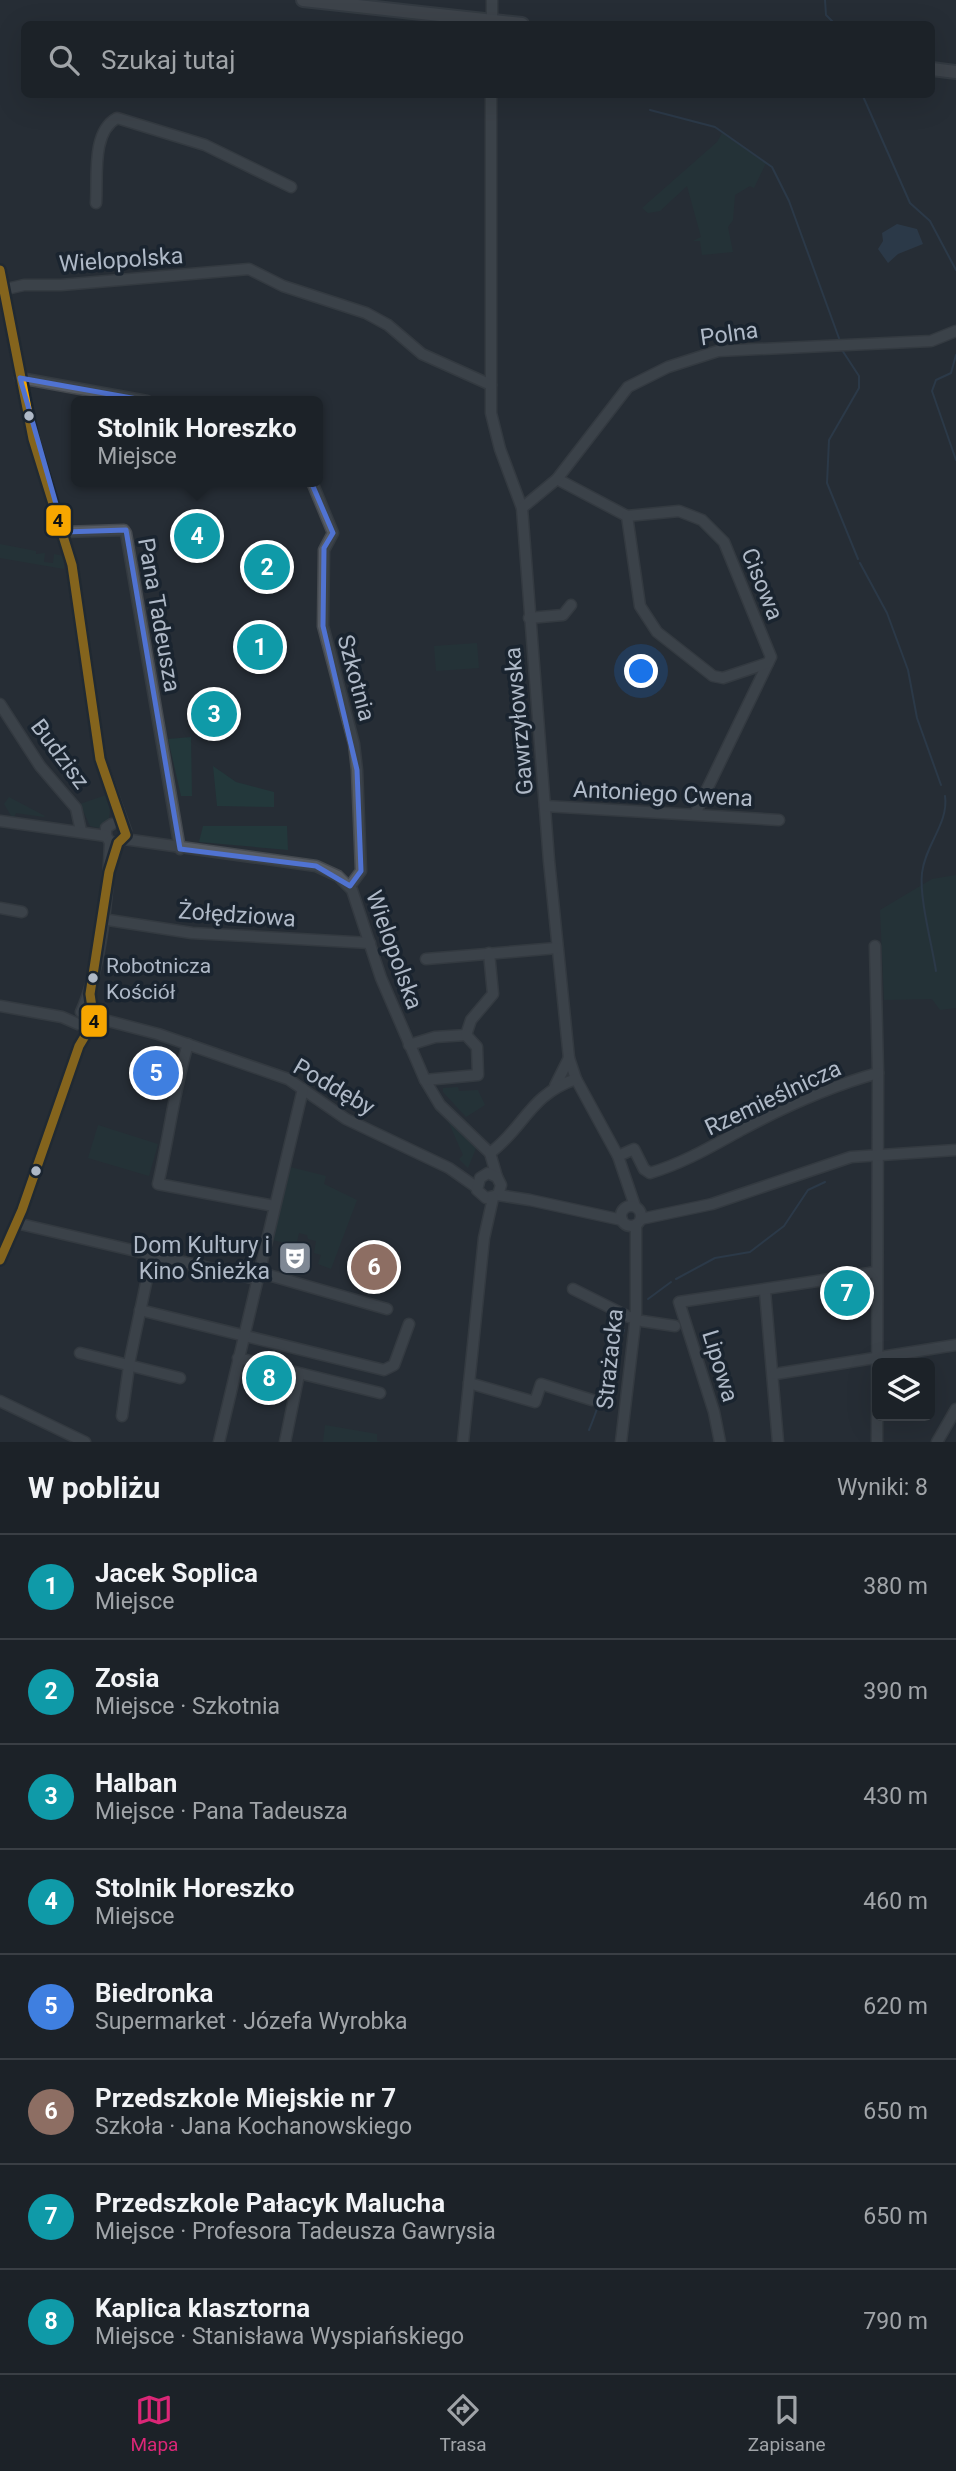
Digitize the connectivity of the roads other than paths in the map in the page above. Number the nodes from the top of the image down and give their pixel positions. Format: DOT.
graph roads {
  1 [pos="303,0"];
  2 [pos="492,0"];
  3 [pos="475,21"];
  4 [pos="491,21"];
  5 [pos="935,69"];
  6 [pos="956,72"];
  7 [pos="491,98"];
  8 [pos="290,187"];
  9 [pos="96,203"];
  10 [pos="0,270"];
  11 [pos="2,290"];
  12 [pos="956,331"];
  13 [pos="20,378"];
  14 [pos="491,385"];
  15 [pos="119,396"];
  16 [pos="557,479"];
  17 [pos="314,487"];
  18 [pos="522,508"];
  19 [pos="627,516"];
  20 [pos="64,532"];
  21 [pos="571,605"];
  22 [pos="528,618"];
  23 [pos="768,663"];
  24 [pos="0,704"];
  25 [pos="545,806"];
  26 [pos="695,814"];
  27 [pos="779,820"];
  28 [pos="0,821"];
  29 [pos="82,831"];
  30 [pos="115,834"];
  31 [pos="180,849"];
  32 [pos="349,886"];
  33 [pos="0,908"];
  34 [pos="22,912"];
  35 [pos="102,919"];
  36 [pos="370,943"];
  37 [pos="875,946"];
  38 [pos="556,948"];
  39 [pos="489,953"];
  40 [pos="426,960"];
  41 [pos="0,1006"];
  42 [pos="86,1020"];
  43 [pos="466,1035"];
  44 [pos="188,1044"];
  45 [pos="409,1045"];
  46 [pos="569,1058"];
  47 [pos="878,1073"];
  48 [pos="576,1079"];
  49 [pos="425,1080"];
  50 [pos="555,1086"];
  51 [pos="303,1088"];
  52 [pos="956,1150"];
  53 [pos="490,1153"];
  54 [pos="877,1154"];
  55 [pos="620,1160"];
  56 [pos="449,1168"];
  57 [pos="484,1175"];
  58 [pos="491,1190"];
  59 [pos="274,1206"];
  60 [pos="631,1216"];
  61 [pos="16,1223"];
  62 [pos="152,1255"];
  63 [pos="0,1260"];
  64 [pos="876,1272"];
  65 [pos="257,1275"];
  66 [pos="573,1289"];
  67 [pos="765,1291"];
  68 [pos="140,1310"];
  69 [pos="387,1310"];
  70 [pos="629,1317"];
  71 [pos="642,1321"];
  72 [pos="409,1324"];
  73 [pos="675,1326"];
  74 [pos="244,1333"];
  75 [pos="956,1345"];
  76 [pos="80,1353"];
  77 [pos="876,1358"];
  78 [pos="238,1359"];
  79 [pos="872,1359"];
  80 [pos="130,1366"];
  81 [pos="299,1374"];
  82 [pos="775,1374"];
  83 [pos="180,1378"];
  84 [pos="469,1383"];
  85 [pos="380,1393"];
  86 [pos="592,1400"];
  87 [pos="0,1401"];
  88 [pos="956,1409"];
  89 [pos="122,1416"];
  90 [pos="877,1421"];
  91 [pos="85,1442"];
  92 [pos="219,1442"];
  93 [pos="285,1442"];
  94 [pos="463,1442"];
  95 [pos="621,1442"];
  96 [pos="720,1442"];
  97 [pos="778,1442"];
  98 [pos="877,1442"];
  99 [pos="937,1442"];
  1 -- 3 [label="main road"];
  2 -- 4 [label="street"];
  5 -- 6 [label="main road"];
  7 -- 14 [label="street, Gawrzyłowska"];
  8 -- 9 [label="street"];
  10 -- 11 [label="street"];
  11 -- 13 [label="street"];
  11 -- 14 [label="street, Wielopolska"];
  12 -- 16 [label="street, Polna"];
  13 -- 15 [label="street"];
  13 -- 20 [label="street"];
  14 -- 18 [label="street, Gawrzyłowska"];
  16 -- 18 [label="street, Polna"];
  16 -- 19 [label="street"];
  17 -- 32 [label="street, Szkotnia"];
  18 -- 22 [label="street, Gawrzyłowska"];
  19 -- 23 [label="street, Cisowa"];
  19 -- 23 [label="street"];
  20 -- 30 [label="street"];
  20 -- 31 [label="street, Pana Tadeusza"];
  21 -- 22 [label="street"];
  22 -- 25 [label="street, Gawrzyłowska"];
  23 -- 26 [label="street"];
  24 -- 29 [label="street, Budzisz"];
  25 -- 26 [label="street, Antoniego Cwena"];
  25 -- 38 [label="street, Gawrzyłowska"];
  26 -- 27 [label="street, Antoniego Cwena"];
  28 -- 29 [label="street, Wielopolska"];
  29 -- 30 [label="street, Wielopolska"];
  30 -- 31 [label="street, Wielopolska"];
  30 -- 35 [label="street"];
  31 -- 32 [label="street, Wielopolska"];
  32 -- 36 [label="street, Wielopolska"];
  33 -- 34 [label="street"];
  35 -- 36 [label="street, Żołędziowa"];
  35 -- 42 [label="street"];
  36 -- 45 [label="street, Wielopolska"];
  37 -- 47 [label="street, Rzemieślnicza"];
  38 -- 39 [label="street"];
  38 -- 46 [label="street, Gawrzyłowska"];
  39 -- 40 [label="street"];
  39 -- 43 [label="street"];
  41 -- 42 [label="street, Poddęby"];
  42 -- 44 [label="street, Poddęby"];
  42 -- 61 [label="street"];
  43 -- 45 [label="street"];
  43 -- 49 [label="street"];
  44 -- 51 [label="street, Poddęby"];
  44 -- 59 [label="street"];
  45 -- 49 [label="street, Wielopolska"];
  46 -- 48 [label="street, Gawrzyłowska"];
  46 -- 50 [label="street"];
  47 -- 54 [label="street"];
  47 -- 55 [label="street, Rzemieślnicza"];
  48 -- 50 [label="street"];
  48 -- 55 [label="street, Strażacka"];
  49 -- 53 [label="street, Wielopolska"];
  50 -- 53 [label="street"];
  51 -- 56 [label="street, Poddęby"];
  51 -- 59 [label="street"];
  52 -- 54 [label="street"];
  53 -- 57 [label="street"];
  53 -- 58 [label="street, Wielopolska"];
  54 -- 60 [label="street"];
  54 -- 64 [label="street"];
  55 -- 60 [label="street, Strażacka"];
  56 -- 57 [label="street, Poddęby"];
  56 -- 58 [label="street, Poddęby"];
  57 -- 58 [label="street, Poddęby"];
  57 -- 58 [label="street"];
  58 -- 60 [label="street"];
  58 -- 84 [label="street, Wielopolska"];
  59 -- 65 [label="street"];
  60 -- 95 [label="street, Strażacka"];
  61 -- 62 [label="street"];
  61 -- 63 [label="street"];
  62 -- 65 [label="street"];
  62 -- 68 [label="street"];
  64 -- 67 [label="street"];
  64 -- 77 [label="street"];
  65 -- 69 [label="street"];
  65 -- 74 [label="street"];
  66 -- 70 [label="street"];
  67 -- 82 [label="street"];
  67 -- 96 [label="street, Lipowa"];
  68 -- 74 [label="street"];
  68 -- 80 [label="street"];
  71 -- 73 [label="street, Lipowa"];
  72 -- 74 [label="street"];
  74 -- 78 [label="street"];
  75 -- 77 [label="street"];
  76 -- 80 [label="street"];
  78 -- 81 [label="street"];
  78 -- 92 [label="street"];
  79 -- 82 [label="street"];
  80 -- 83 [label="street"];
  80 -- 89 [label="street"];
  81 -- 85 [label="street"];
  81 -- 93 [label="street"];
  82 -- 97 [label="street"];
  84 -- 86 [label="street"];
  84 -- 94 [label="street, Wielopolska"];
  87 -- 91 [label="street"];
  88 -- 99 [label="street"];
  90 -- 98 [label="street"];
}
